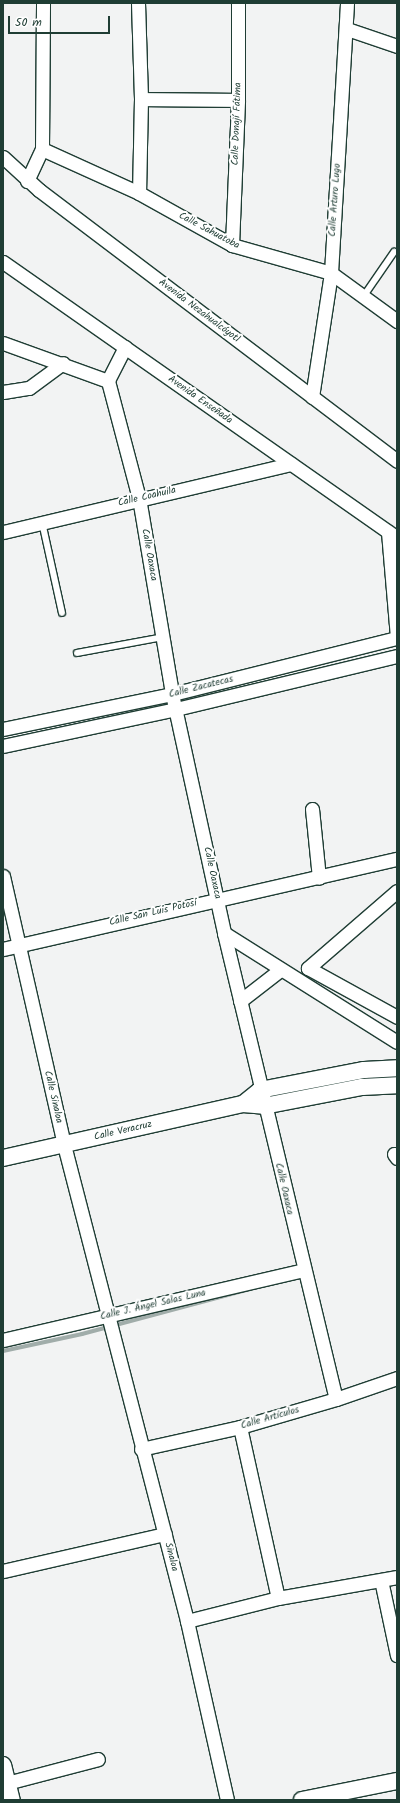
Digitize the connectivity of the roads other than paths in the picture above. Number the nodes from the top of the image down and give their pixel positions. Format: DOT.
graph roads {
  1 [pos="43,3"];
  2 [pos="138,3"];
  3 [pos="238,3"];
  4 [pos="347,3"];
  5 [pos="347,29"];
  6 [pos="397,46"];
  7 [pos="141,99"];
  8 [pos="238,100"];
  9 [pos="42,149"];
  10 [pos="3,157"];
  11 [pos="28,181"];
  12 [pos="139,193"];
  13 [pos="232,245"];
  14 [pos="394,252"];
  15 [pos="3,262"];
  16 [pos="330,273"];
  17 [pos="363,297"];
  18 [pos="397,321"];
  19 [pos="3,342"];
  20 [pos="125,347"];
  21 [pos="63,363"];
  22 [pos="108,381"];
  23 [pos="3,392"];
  24 [pos="312,397"];
  25 [pos="397,461"];
  26 [pos="291,464"];
  27 [pos="139,498"];
  28 [pos="42,522"];
  29 [pos="3,532"];
  30 [pos="393,535"];
  31 [pos="62,613"];
  32 [pos="163,636"];
  33 [pos="397,638"];
  34 [pos="78,652"];
  35 [pos="397,656"];
  36 [pos="172,694"];
  37 [pos="176,709"];
  38 [pos="3,729"];
  39 [pos="3,746"];
  40 [pos="312,809"];
  41 [pos="397,859"];
  42 [pos="3,876"];
  43 [pos="319,878"];
  44 [pos="397,891"];
  45 [pos="217,898"];
  46 [pos="224,933"];
  47 [pos="18,946"];
  48 [pos="3,949"];
  49 [pos="280,970"];
  50 [pos="240,1001"];
  51 [pos="397,1017"];
  52 [pos="397,1042"];
  53 [pos="397,1068"];
  54 [pos="397,1085"];
  55 [pos="260,1090"];
  56 [pos="243,1104"];
  57 [pos="264,1106"];
  58 [pos="64,1144"];
  59 [pos="3,1158"];
  60 [pos="304,1270"];
  61 [pos="107,1316"];
  62 [pos="3,1340"];
  63 [pos="397,1378"];
  64 [pos="336,1399"];
  65 [pos="240,1427"];
  66 [pos="141,1449"];
  67 [pos="165,1534"];
  68 [pos="3,1571"];
  69 [pos="397,1577"];
  70 [pos="381,1580"];
  71 [pos="278,1598"];
  72 [pos="187,1621"];
  73 [pos="397,1655"];
  74 [pos="98,1759"];
  75 [pos="3,1765"];
  76 [pos="397,1782"];
  77 [pos="5,1784"];
  78 [pos="12,1800"];
  79 [pos="227,1800"];
  80 [pos="302,1800"];
  1 -- 9 [label="street"];
  2 -- 7 [label="street"];
  3 -- 8 [label="street, Calle Donají Fátima"];
  4 -- 5 [label="street, Calle Arturo Lugo"];
  5 -- 6 [label="street"];
  5 -- 16 [label="street, Calle Arturo Lugo"];
  7 -- 8 [label="street"];
  7 -- 12 [label="street"];
  8 -- 13 [label="street, Calle Donají Fátima"];
  9 -- 11 [label="street"];
  9 -- 12 [label="street, Calle Sahuatoba"];
  10 -- 11 [label="street, Avenida Nezahualcóyotl"];
  11 -- 24 [label="street, Avenida Nezahualcóyotl"];
  12 -- 13 [label="street, Calle Sahuatoba"];
  13 -- 16 [label="street, Calle Sahuatoba"];
  14 -- 17 [label="lane"];
  15 -- 20 [label="street, Avenida Enseñada"];
  16 -- 17 [label="street, Calle Sahuatoba"];
  16 -- 24 [label="street, Calle Arturo Lugo"];
  17 -- 18 [label="street, Calle Sahuatoba"];
  19 -- 21 [label="street"];
  20 -- 22 [label="street"];
  20 -- 26 [label="street, Avenida Enseñada"];
  21 -- 22 [label="street"];
  21 -- 23 [label="street"];
  22 -- 27 [label="street, Calle Oaxaca"];
  24 -- 25 [label="street, Avenida Nezahualcóyotl"];
  26 -- 27 [label="street, Calle Coahuila"];
  26 -- 30 [label="street, Avenida Enseñada"];
  27 -- 28 [label="street, Calle Coahuila"];
  27 -- 32 [label="street, Calle Oaxaca"];
  28 -- 29 [label="street, Calle Coahuila"];
  28 -- 31 [label="lane"];
  30 -- 33 [label="street"];
  32 -- 34 [label="lane"];
  32 -- 36 [label="street, Calle Oaxaca"];
  33 -- 36 [label="street, Calle Zacatecas"];
  35 -- 37 [label="street, Calle Zacatecas"];
  36 -- 37 [label="street, Calle Oaxaca"];
  36 -- 38 [label="street, Calle Zacatecas"];
  37 -- 39 [label="street, Calle Zacatecas"];
  37 -- 45 [label="street, Calle Oaxaca"];
  40 -- 43 [label="street"];
  41 -- 43 [label="street, Calle San Luis Potosí"];
  42 -- 47 [label="street, Calle Sinaloa"];
  43 -- 45 [label="street, Calle San Luis Potosí"];
  44 -- 51 [label="street"];
  45 -- 46 [label="street, Calle Oaxaca"];
  45 -- 47 [label="street, Calle San Luis Potosí"];
  46 -- 49 [label="street"];
  46 -- 50 [label="street, Calle Oaxaca"];
  47 -- 48 [label="street, Calle San Luis Potosí"];
  47 -- 58 [label="street, Calle Sinaloa"];
  49 -- 50 [label="street"];
  49 -- 52 [label="street"];
  50 -- 55 [label="street, Calle Oaxaca"];
  53 -- 55 [label="street"];
  54 -- 57 [label="street, Calle Veracruz"];
  55 -- 56 [label="street, Calle Veracruz"];
  55 -- 57 [label="street, Calle Oaxaca"];
  56 -- 57 [label="street, Calle Veracruz"];
  56 -- 58 [label="street, Calle Veracruz"];
  57 -- 60 [label="street, Calle Oaxaca"];
  58 -- 59 [label="street, Calle Veracruz"];
  58 -- 61 [label="street, Calle Sinaloa"];
  60 -- 61 [label="street, Calle J. Ángel Salas Luna"];
  60 -- 64 [label="street, Calle Oaxaca"];
  61 -- 62 [label="street, Calle J. Ángel Salas Luna"];
  61 -- 66 [label="street, Sinaloa"];
  63 -- 64 [label="street, Calle Artículos"];
  64 -- 65 [label="street, Calle Artículos"];
  65 -- 66 [label="street, Calle Artículos"];
  65 -- 71 [label="street"];
  66 -- 67 [label="street, Sinaloa"];
  67 -- 68 [label="street"];
  67 -- 72 [label="street, Sinaloa"];
  69 -- 70 [label="street"];
  70 -- 71 [label="street"];
  70 -- 73 [label="street"];
  71 -- 72 [label="street"];
  72 -- 79 [label="street, Sinaloa"];
  74 -- 77 [label="street"];
  75 -- 77 [label="street"];
  76 -- 80 [label="street"];
  77 -- 78 [label="street"];
}
